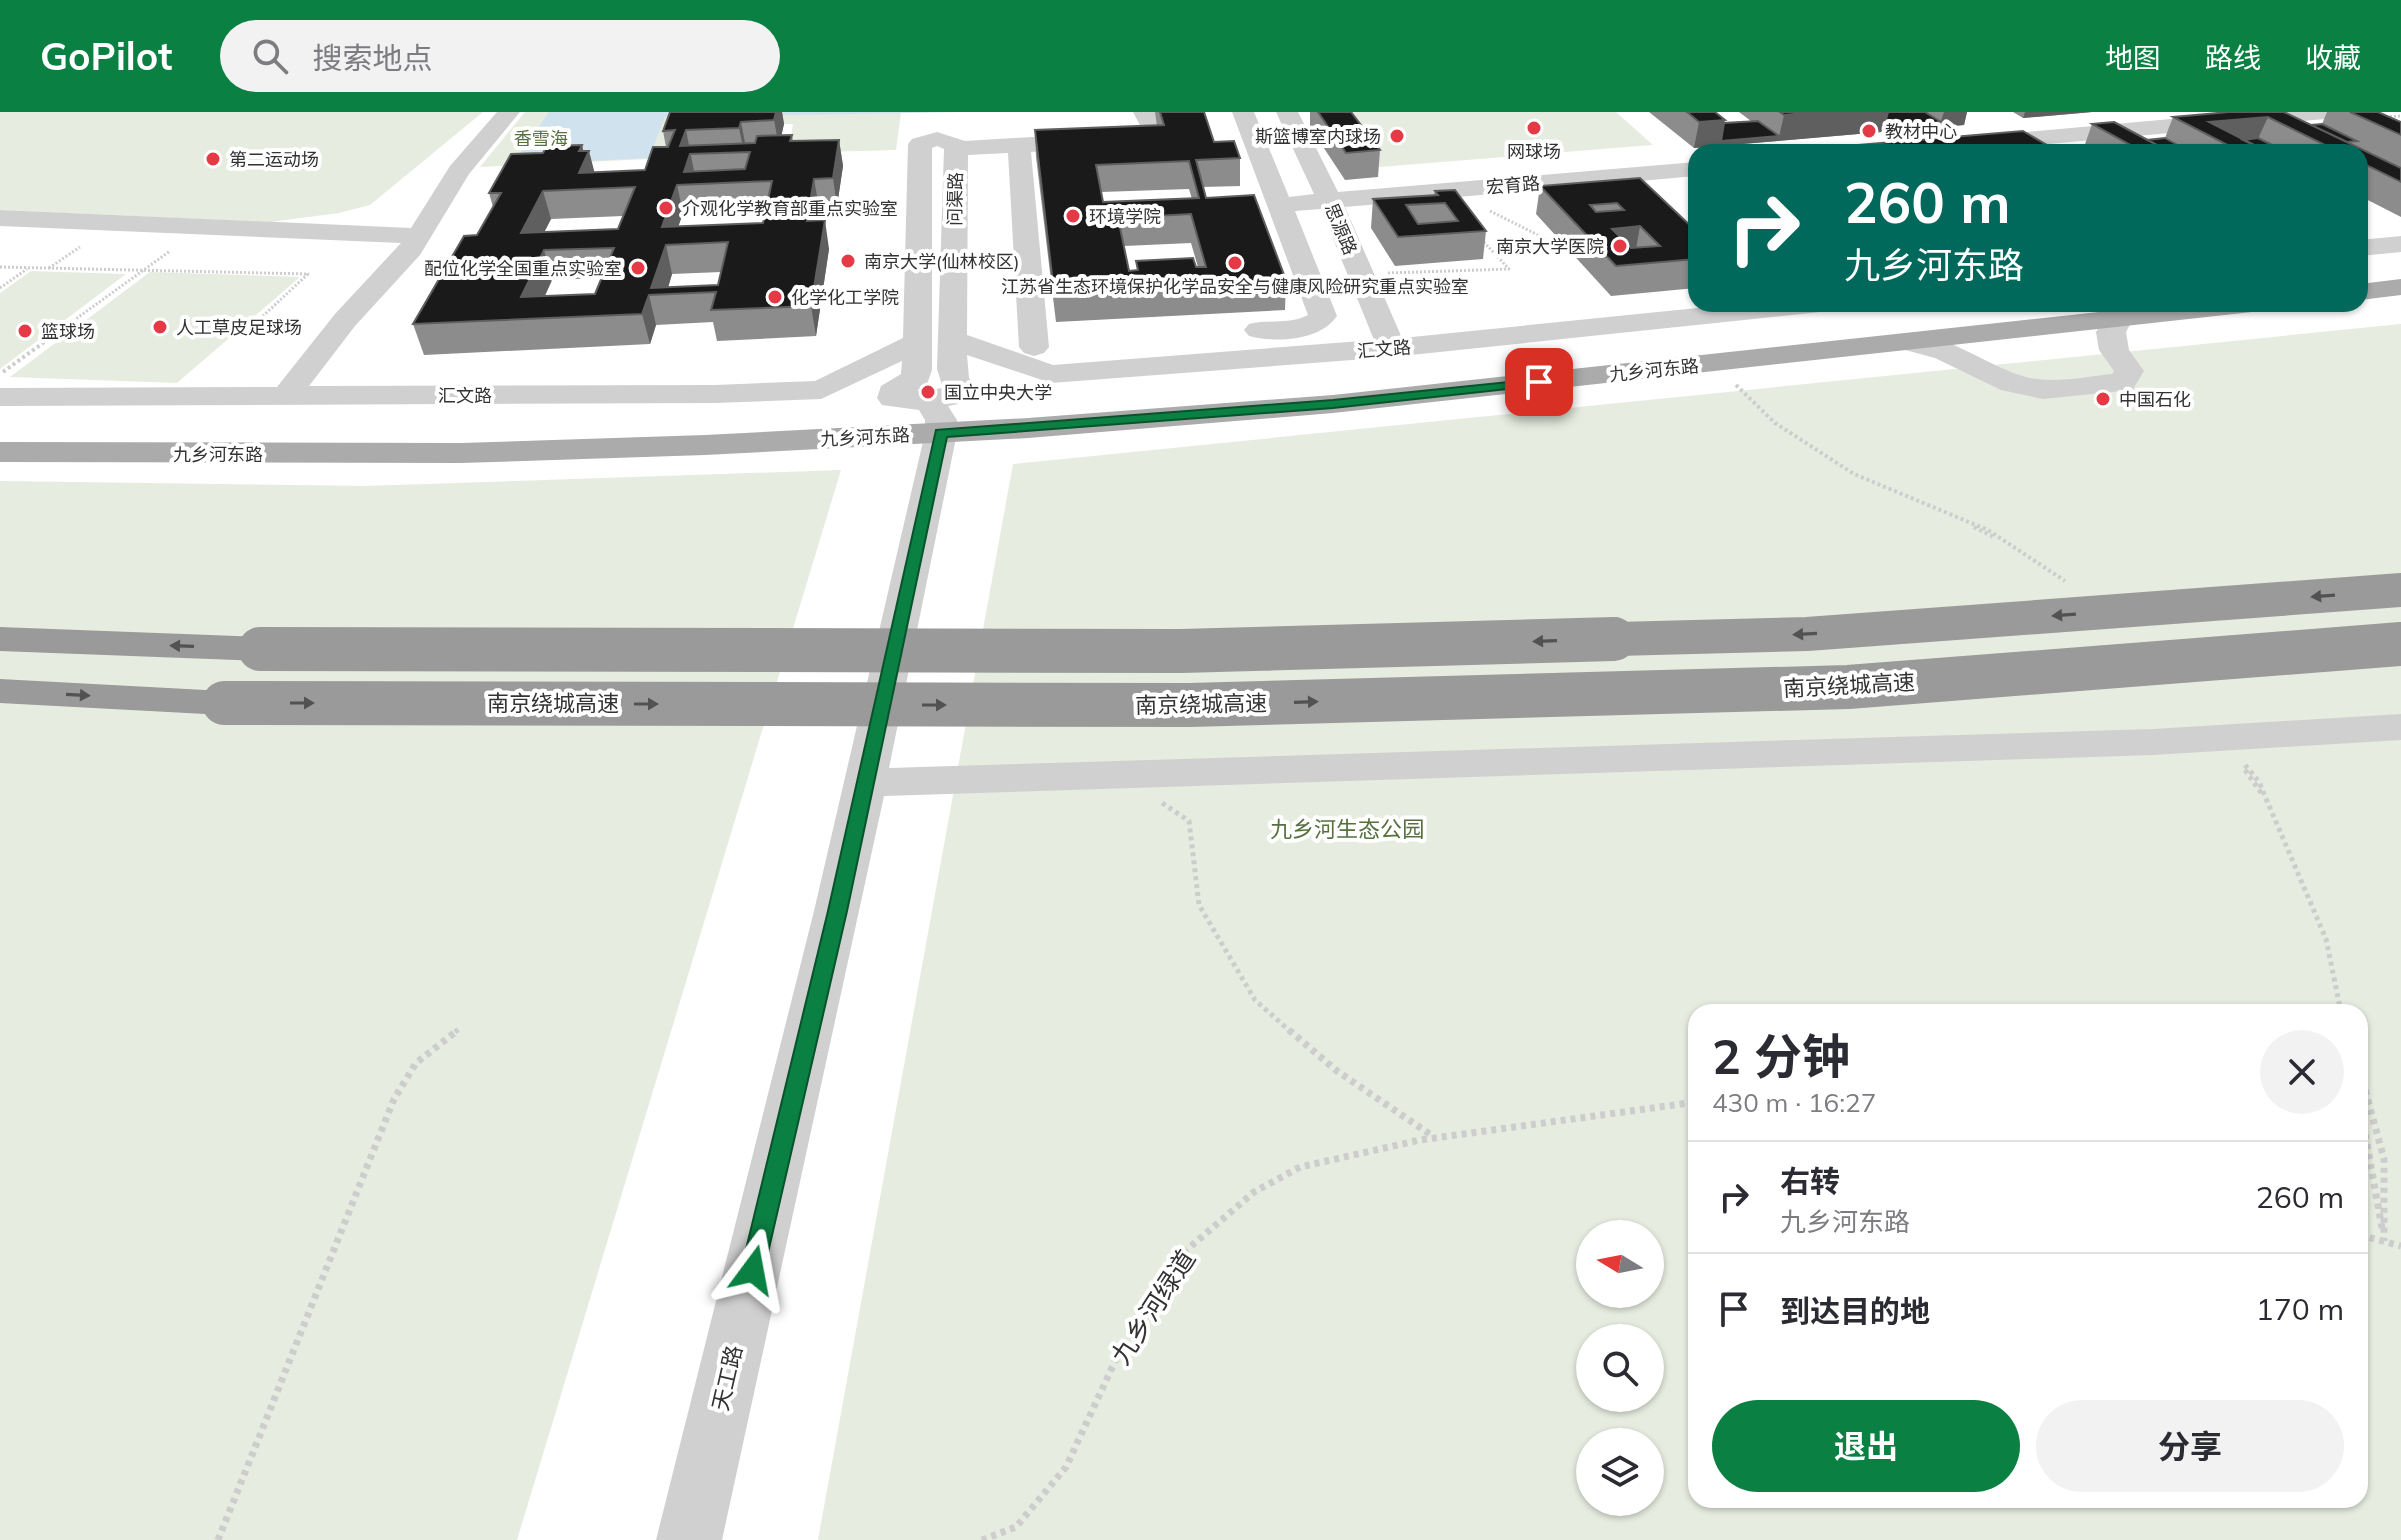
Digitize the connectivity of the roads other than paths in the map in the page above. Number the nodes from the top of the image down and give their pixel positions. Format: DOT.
graph roads {
  1 [pos="509,112"];
  2 [pos="1156,112"];
  3 [pos="1243,112"];
  4 [pos="1287,112"];
  5 [pos="2325,112"];
  6 [pos="1144,113"];
  7 [pos="1993,119"];
  8 [pos="944,135"];
  9 [pos="2029,139"];
  10 [pos="1097,141"];
  11 [pos="1972,144"];
  12 [pos="2037,144"];
  13 [pos="1019,146"];
  14 [pos="1688,171"];
  15 [pos="1330,201"];
  16 [pos="1280,205"];
  17 [pos="0,218"];
  18 [pos="1024,218"];
  19 [pos="975,220"];
  20 [pos="0,229"];
  21 [pos="414,243"];
  22 [pos="2401,244"];
  23 [pos="2368,247"];
  24 [pos="2401,275"];
  25 [pos="2368,279"];
  26 [pos="2401,287"];
  27 [pos="2368,291"];
  28 [pos="1742,312"];
  29 [pos="2122,312"];
  30 [pos="2125,312"];
  31 [pos="2131,312"];
  32 [pos="1225,333"];
  33 [pos="1908,342"];
  34 [pos="1066,344"];
  35 [pos="1034,347"];
  36 [pos="1392,348"];
  37 [pos="953,355"];
  38 [pos="918,356"];
  39 [pos="1004,358"];
  40 [pos="286,396"];
  41 [pos="0,397"];
  42 [pos="937,418"];
  43 [pos="0,436"];
  44 [pos="0,452"];
  45 [pos="2401,590"];
  46 [pos="0,639"];
  47 [pos="2401,644"];
  48 [pos="0,691"];
  49 [pos="2401,727"];
  50 [pos="865,783"];
  51 [pos="689,1540"];
  1 -- 21 [label="street"];
  2 -- 6 [label="street"];
  3 -- 16 [label="street"];
  4 -- 15 [label="street, 思源路"];
  5 -- 9 [label="street"];
  6 -- 10 [label="street"];
  6 -- 10 [label="street"];
  7 -- 9 [label="street"];
  8 -- 13 [label="street"];
  8 -- 19 [label="street, 问渠路"];
  8 -- 38 [label="street, 问渠路"];
  9 -- 11 [label="street"];
  9 -- 12 [label="street"];
  10 -- 13 [label="street"];
  13 -- 18 [label="street"];
  14 -- 15 [label="street, 宏育路"];
  15 -- 16 [label="street, 宏育路"];
  15 -- 36 [label="street, 思源路"];
  16 -- 32 [label="street"];
  17 -- 21 [label="street"];
  18 -- 19 [label="street"];
  18 -- 35 [label="street"];
  19 -- 37 [label="street, 问渠路"];
  20 -- 21 [label="street"];
  21 -- 40 [label="street"];
  22 -- 23 [label="street"];
  24 -- 25 [label="main road"];
  26 -- 27 [label="main road"];
  28 -- 36 [label="street, 汇文路"];
  29 -- 42 [label="main road, 九乡河东路"];
  30 -- 33 [label="main road, 九乡河东路"];
  31 -- 33 [label="street"];
  33 -- 42 [label="main road, 九乡河东路"];
  34 -- 35 [label="street"];
  35 -- 39 [label="street"];
  36 -- 39 [label="street, 汇文路"];
  37 -- 39 [label="street, 汇文路"];
  37 -- 42 [label="street, 问渠路"];
  38 -- 40 [label="street, 汇文路"];
  38 -- 42 [label="street"];
  40 -- 41 [label="street, 汇文路"];
  42 -- 43 [label="main road, 九乡河东路"];
  42 -- 44 [label="main road, 九乡河东路"];
  42 -- 50 [label="street, 天工路"];
  45 -- 46 [label="highway, one-way, bridge"];
  48 -- 47 [label="highway, 南京绕城高速, one-way, bridge"];
  49 -- 50 [label="street"];
  50 -- 51 [label="street, 天工路"];
}
